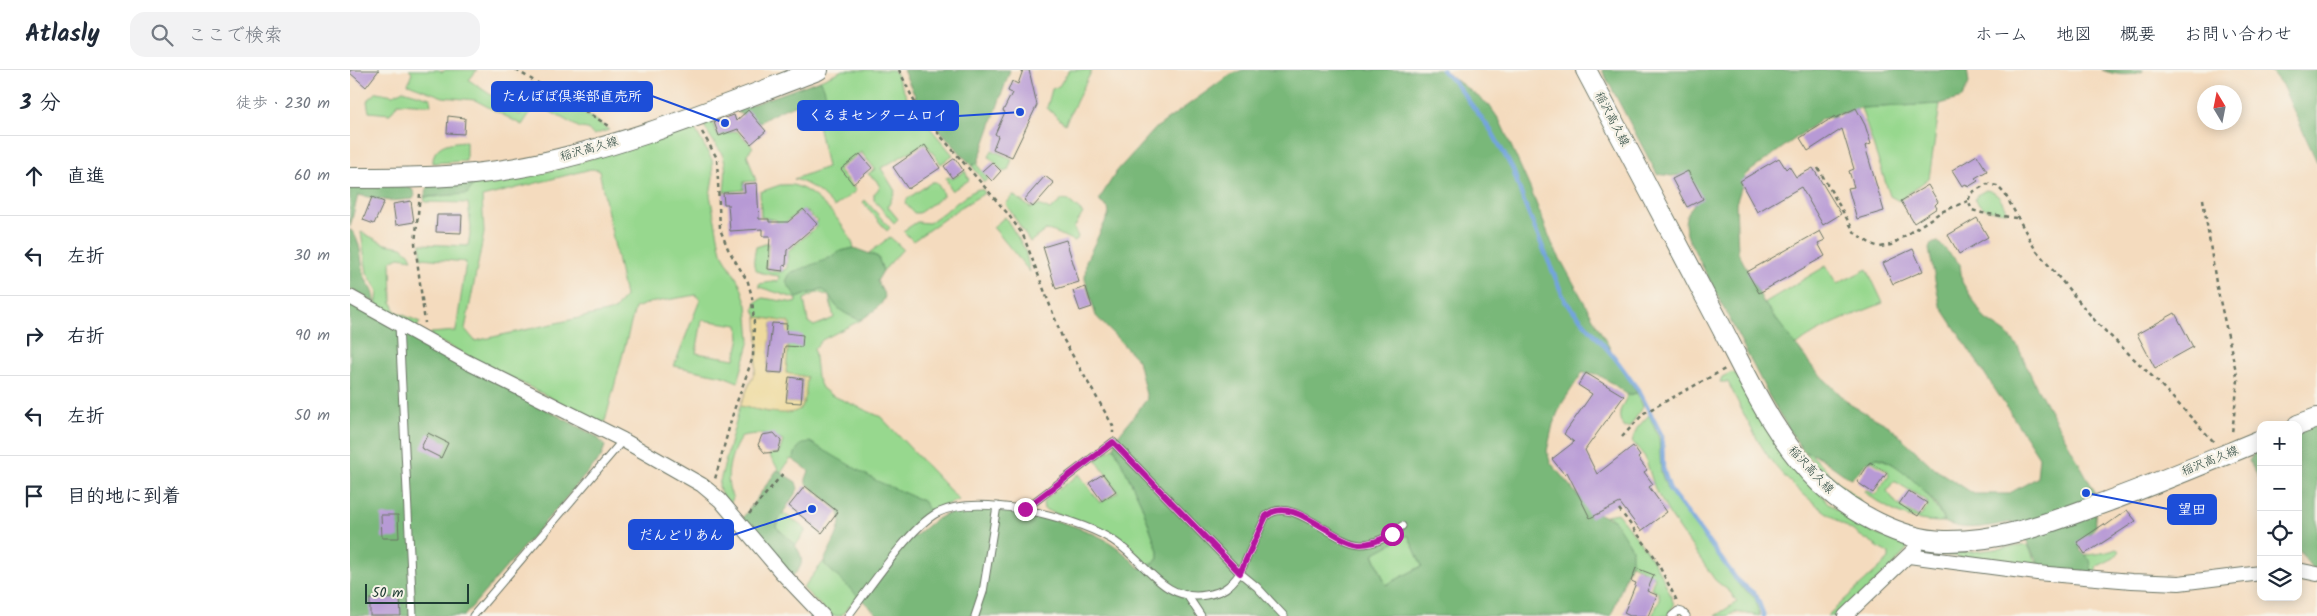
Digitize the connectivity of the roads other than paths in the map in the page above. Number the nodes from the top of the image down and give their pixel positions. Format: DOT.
graph roads {
  1 [pos="818,70"];
  2 [pos="1586,70"];
  3 [pos="350,178"];
  4 [pos="350,297"];
  5 [pos="399,325"];
  6 [pos="2317,418"];
  7 [pos="2302,424"];
  8 [pos="624,440"];
  9 [pos="2257,442"];
  10 [pos="996,506"];
  11 [pos="1025,509"];
  12 [pos="1402,526"];
  13 [pos="1922,538"];
  14 [pos="1909,556"];
  15 [pos="2302,571"];
  16 [pos="1240,573"];
  17 [pos="2257,573"];
  18 [pos="2317,574"];
  19 [pos="1187,595"];
  20 [pos="1684,614"];
  21 [pos="413,616"];
  22 [pos="473,616"];
  23 [pos="824,616"];
  24 [pos="848,616"];
  25 [pos="975,616"];
  26 [pos="1201,616"];
  27 [pos="1284,616"];
  28 [pos="1672,616"];
  29 [pos="1845,616"];
  1 -- 3 [label="main road, 稲沢高久線"];
  2 -- 13 [label="main road, 稲沢高久線"];
  4 -- 5 [label="street"];
  5 -- 8 [label="street"];
  5 -- 21 [label="lane"];
  6 -- 7 [label="main road"];
  8 -- 22 [label="lane"];
  8 -- 23 [label="street"];
  9 -- 13 [label="main road, 稲沢高久線"];
  10 -- 11 [label="lane"];
  10 -- 24 [label="lane"];
  10 -- 25 [label="lane"];
  11 -- 16 [label="lane"];
  11 -- 19 [label="lane"];
  12 -- 16 [label="lane"];
  13 -- 14 [label="street"];
  14 -- 17 [label="street"];
  14 -- 29 [label="street"];
  15 -- 18 [label="street"];
  16 -- 19 [label="lane"];
  16 -- 27 [label="lane"];
  19 -- 26 [label="lane"];
  20 -- 28 [label="lane"];
}
